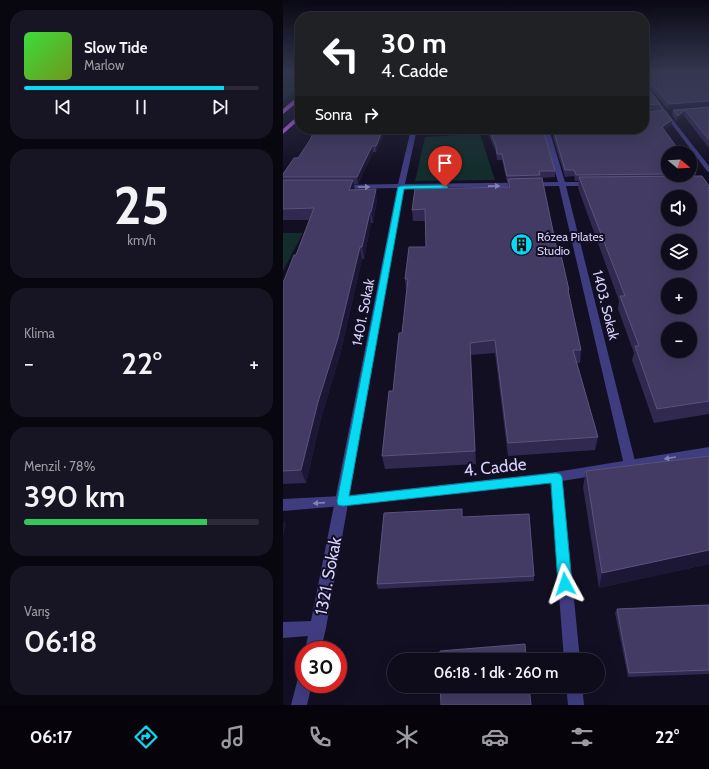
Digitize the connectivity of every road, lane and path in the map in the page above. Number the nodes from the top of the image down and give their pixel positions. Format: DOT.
graph roads {
  1 [pos="291,105"];
  2 [pos="661,105"];
  3 [pos="283,112"];
  4 [pos="667,112"];
  5 [pos="674,112"];
  6 [pos="659,113"];
  7 [pos="295,121"];
  8 [pos="283,132"];
  9 [pos="413,134"];
  10 [pos="547,134"];
  11 [pos="709,170"];
  12 [pos="601,184"];
  13 [pos="562,185"];
  14 [pos="330,187"];
  15 [pos="401,187"];
  16 [pos="709,452"];
  17 [pos="630,465"];
  18 [pos="556,477"];
  19 [pos="343,501"];
  20 [pos="283,505"];
  21 [pos="318,628"];
  22 [pos="283,630"];
  23 [pos="315,641"];
  24 [pos="571,653"];
  25 [pos="302,693"];
  26 [pos="575,693"];
  27 [pos="299,705"];
  28 [pos="576,705"];
  1 -- 3 [label="main road"];
  2 -- 4 [label="street"];
  4 -- 5 [label="street"];
  4 -- 6 [label="street"];
  4 -- 11 [label="street"];
  7 -- 8 [label="main road"];
  9 -- 15 [label="street, 1401. Sokak"];
  10 -- 13 [label="street, 1403. Sokak"];
  12 -- 13 [label="street"];
  15 -- 13 [label="street, one-way"];
  13 -- 17 [label="street, 1403. Sokak"];
  14 -- 15 [label="street, one-way"];
  15 -- 19 [label="street, 1401. Sokak"];
  16 -- 17 [label="street, 4. Cadde, one-way"];
  17 -- 18 [label="street, 4. Cadde"];
  18 -- 19 [label="street, 4. Cadde"];
  18 -- 24 [label="street"];
  19 -- 20 [label="street, 4. Cadde, one-way"];
  19 -- 21 [label="street, 1321. Sokak"];
  21 -- 22 [label="street"];
  21 -- 23 [label="street, 1321. Sokak"];
  25 -- 27 [label="street"];
  26 -- 28 [label="street"];
}
